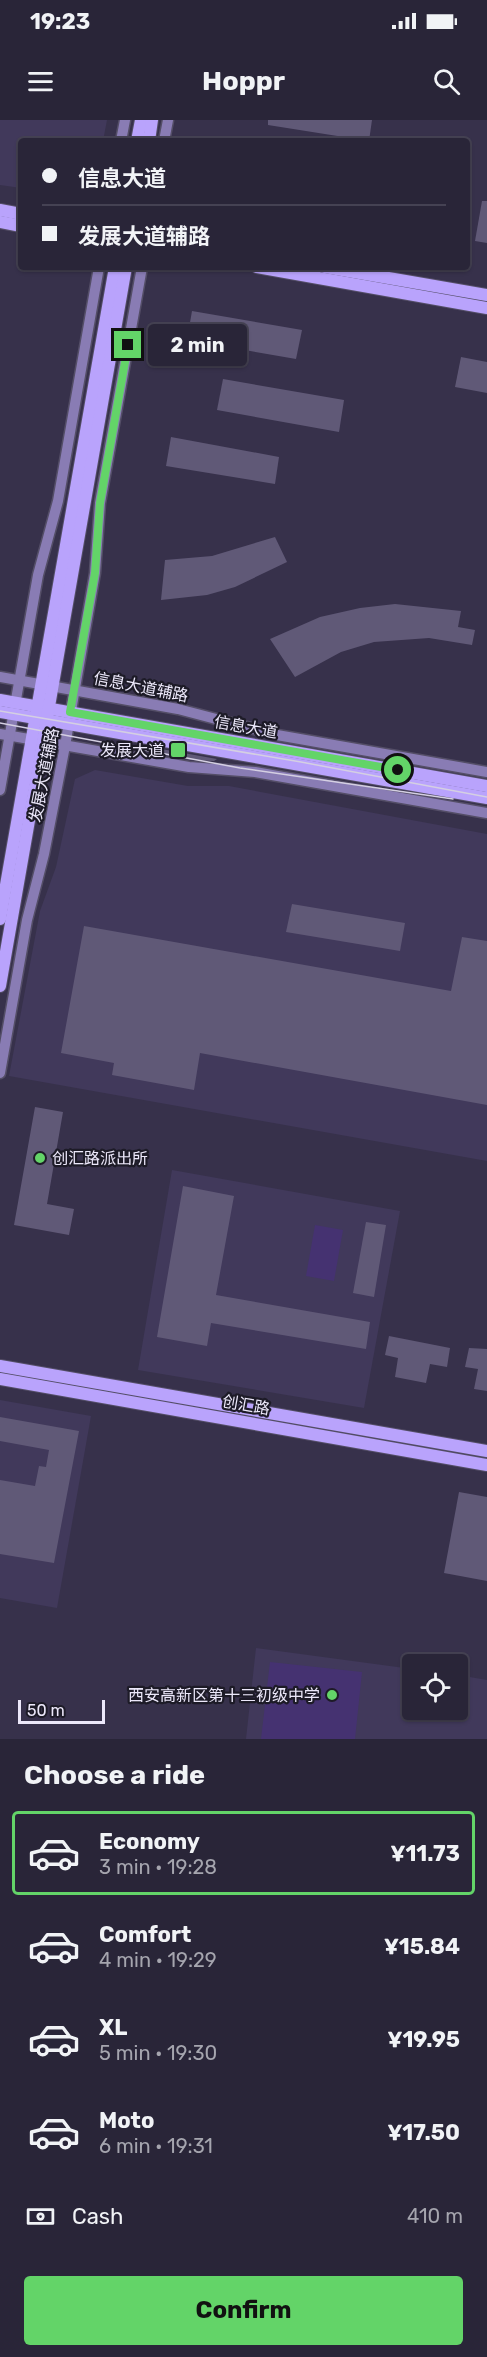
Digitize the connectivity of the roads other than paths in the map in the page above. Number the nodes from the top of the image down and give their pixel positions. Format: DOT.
graph roads {
  1 [pos="124,120"];
  2 [pos="141,120"];
  3 [pos="152,120"];
  4 [pos="168,120"];
  5 [pos="121,138"];
  6 [pos="138,138"];
  7 [pos="149,138"];
  8 [pos="165,138"];
  9 [pos="0,210"];
  10 [pos="18,213"];
  11 [pos="0,222"];
  12 [pos="18,225"];
  13 [pos="98,270"];
  14 [pos="115,270"];
  15 [pos="125,270"];
  16 [pos="141,270"];
  17 [pos="274,270"];
  18 [pos="342,270"];
  19 [pos="487,295"];
  20 [pos="487,308"];
  21 [pos="0,677"];
  22 [pos="20,680"];
  23 [pos="47,685"];
  24 [pos="74,690"];
  25 [pos="0,700"];
  26 [pos="15,709"];
  27 [pos="0,712"];
  28 [pos="42,714"];
  29 [pos="70,718"];
  30 [pos="5,735"];
  31 [pos="37,741"];
  32 [pos="65,746"];
  33 [pos="487,772"];
  34 [pos="487,786"];
  35 [pos="0,790"];
  36 [pos="487,798"];
  37 [pos="487,813"];
  38 [pos="0,919"];
  39 [pos="0,986"];
  40 [pos="0,1073"];
  41 [pos="0,1366"];
  42 [pos="0,1379"];
  43 [pos="487,1451"];
  44 [pos="487,1465"];
  1 -- 5 [label="street"];
  2 -- 6 [label="street"];
  3 -- 7 [label="street"];
  4 -- 8 [label="street"];
  9 -- 10 [label="street"];
  11 -- 12 [label="street"];
  13 -- 22 [label="street"];
  14 -- 23 [label="street"];
  15 -- 23 [label="street"];
  16 -- 24 [label="street, 发展大道辅路"];
  17 -- 20 [label="street"];
  18 -- 19 [label="street"];
  21 -- 22 [label="street, 信息大道辅路"];
  22 -- 23 [label="street, 信息大道辅路"];
  22 -- 26 [label="street"];
  23 -- 24 [label="street, 信息大道辅路"];
  23 -- 28 [label="street"];
  24 -- 29 [label="street, 发展大道辅路"];
  24 -- 33 [label="street, 信息大道辅路"];
  25 -- 26 [label="street, 信息大道"];
  26 -- 27 [label="street, 信息大道"];
  26 -- 28 [label="street, 信息大道"];
  26 -- 30 [label="street"];
  28 -- 29 [label="street, 信息大道"];
  28 -- 31 [label="street"];
  29 -- 32 [label="street, 发展大道辅路"];
  29 -- 34 [label="street, 信息大道"];
  29 -- 36 [label="street, 信息大道"];
  30 -- 31 [label="street"];
  30 -- 35 [label="street"];
  31 -- 32 [label="street"];
  31 -- 38 [label="street"];
  31 -- 39 [label="street"];
  32 -- 37 [label="street"];
  32 -- 40 [label="street, 发展大道辅路"];
  41 -- 43 [label="street, 创汇路"];
  42 -- 44 [label="street, 创汇路"];
}
